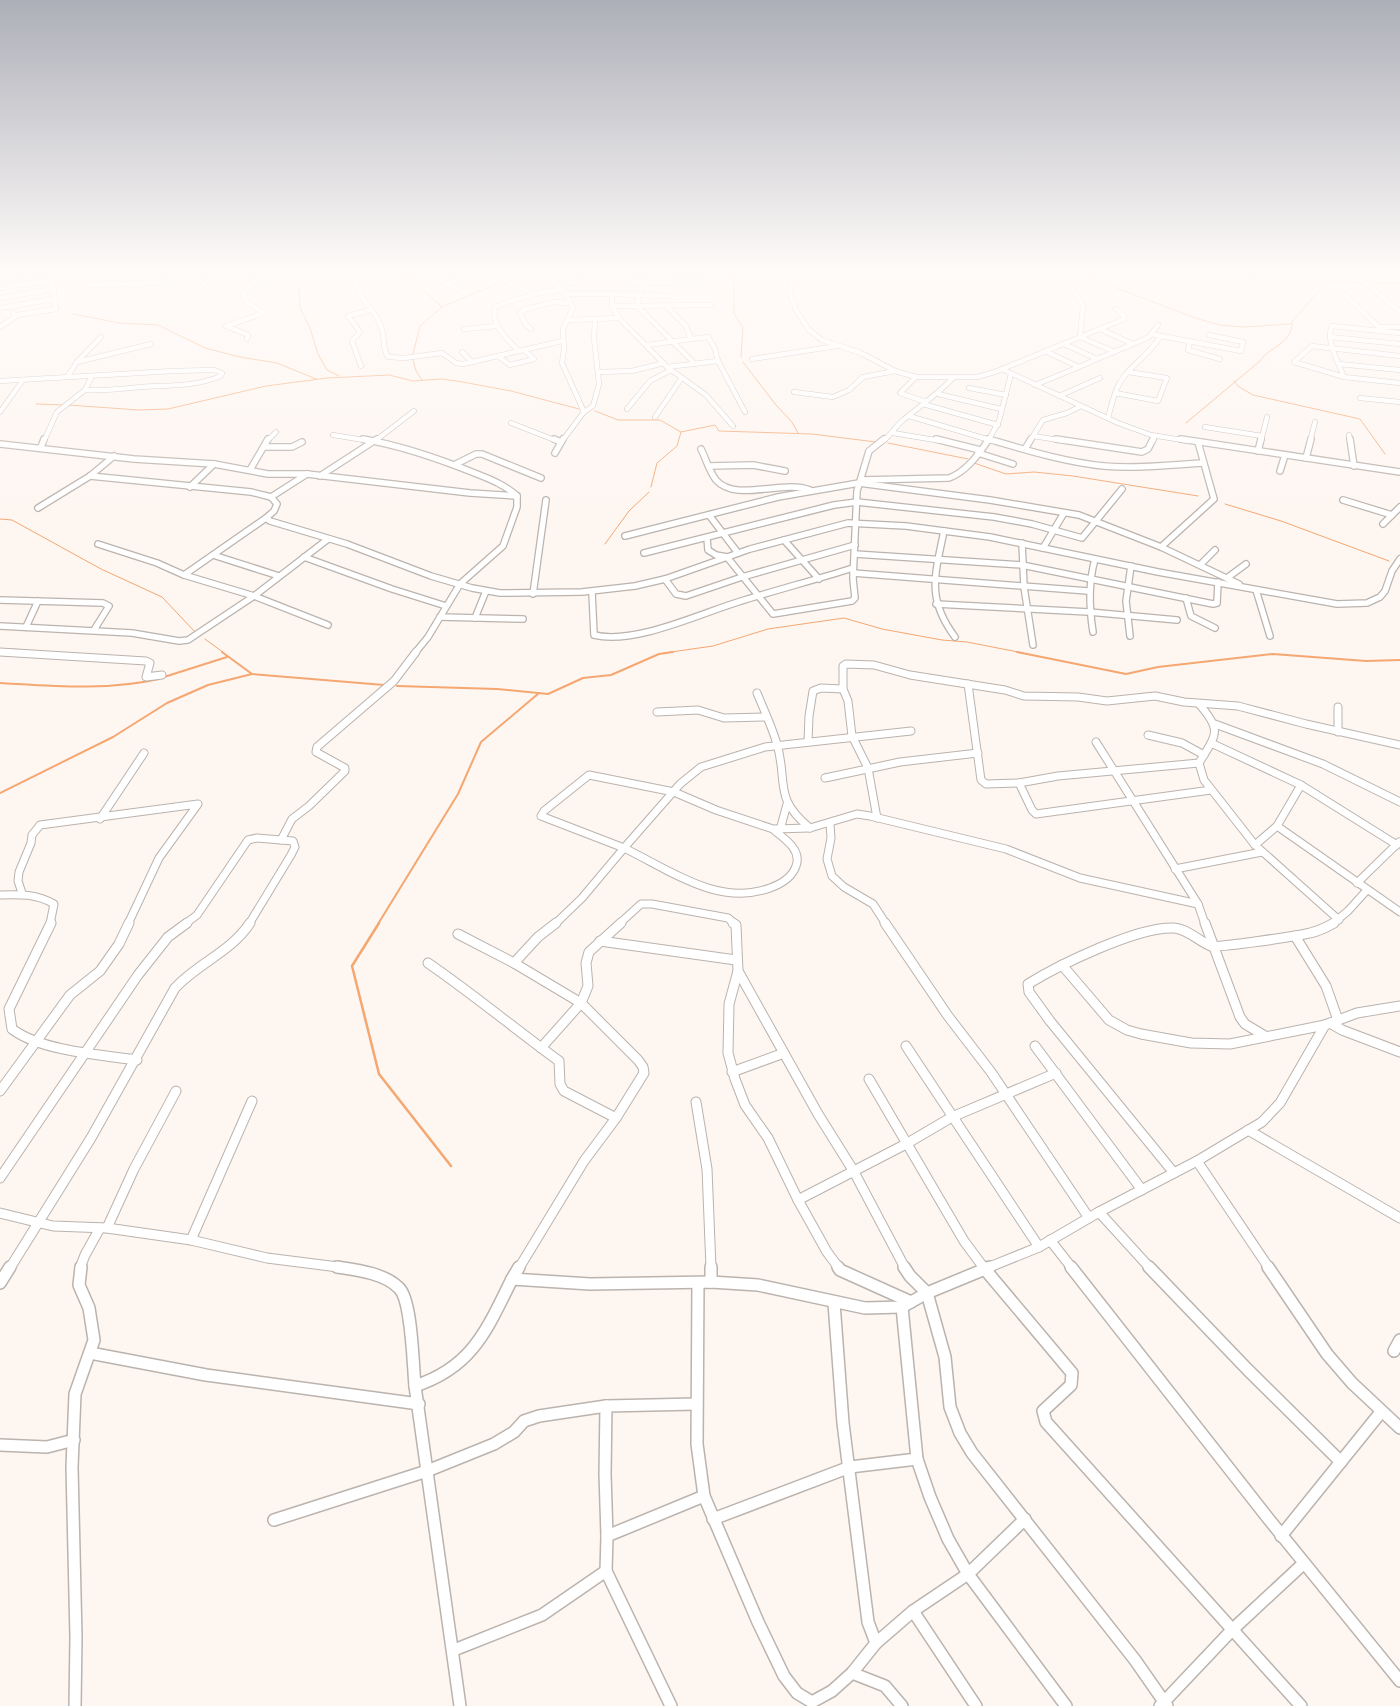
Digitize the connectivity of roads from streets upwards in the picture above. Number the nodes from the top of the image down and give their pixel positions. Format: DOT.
graph roads {
  1 [pos="462,352"];
  2 [pos="86,353"];
  3 [pos="121,353"];
  4 [pos="356,353"];
  5 [pos="386,353"];
  6 [pos="512,353"];
  7 [pos="527,353"];
  8 [pos="563,353"];
  9 [pos="596,353"];
  10 [pos="654,353"];
  11 [pos="683,353"];
  12 [pos="716,353"];
  13 [pos="804,353"];
  14 [pos="860,353"];
  15 [pos="1045,353"];
  16 [pos="1047,353"];
  17 [pos="1083,353"];
  18 [pos="1113,353"];
  19 [pos="1149,353"];
  20 [pos="1197,353"];
  21 [pos="1305,353"];
  22 [pos="1335,353"];
  23 [pos="1367,353"];
  24 [pos="1388,355"];
  25 [pos="498,356"];
  26 [pos="1400,356"];
  27 [pos="752,359"];
  28 [pos="1097,359"];
  29 [pos="1220,359"];
  30 [pos="718,361"];
  31 [pos="77,362"];
  32 [pos="472,362"];
  33 [pos="695,364"];
  34 [pos="1339,364"];
  35 [pos="361,366"];
  36 [pos="667,366"];
  37 [pos="1079,367"];
  38 [pos="1002,370"];
  39 [pos="1400,370"];
  40 [pos="895,371"];
  41 [pos="599,372"];
  42 [pos="1128,372"];
  43 [pos="1011,374"];
  44 [pos="92,376"];
  45 [pos="67,377"];
  46 [pos="916,377"];
  47 [pos="954,377"];
  48 [pos="1344,377"];
  49 [pos="1100,378"];
  50 [pos="682,379"];
  51 [pos="22,380"];
  52 [pos="0,381"];
  53 [pos="1400,383"];
  54 [pos="1035,385"];
  55 [pos="969,388"];
  56 [pos="85,390"];
  57 [pos="794,392"];
  58 [pos="938,394"];
  59 [pos="1116,394"];
  60 [pos="1006,395"];
  61 [pos="1059,396"];
  62 [pos="1360,398"];
  63 [pos="1400,402"];
  64 [pos="925,403"];
  65 [pos="1081,406"];
  66 [pos="627,409"];
  67 [pos="1001,409"];
  68 [pos="414,411"];
  69 [pos="0,412"];
  70 [pos="584,412"];
  71 [pos="746,412"];
  72 [pos="909,416"];
  73 [pos="654,417"];
  74 [pos="1267,417"];
  75 [pos="1108,418"];
  76 [pos="1315,422"];
  77 [pos="511,423"];
  78 [pos="998,424"];
  79 [pos="733,426"];
  80 [pos="1206,427"];
  81 [pos="276,432"];
  82 [pos="893,433"];
  83 [pos="333,435"];
  84 [pos="1349,435"];
  85 [pos="1033,436"];
  86 [pos="1156,436"];
  87 [pos="1262,436"];
  88 [pos="988,439"];
  89 [pos="376,440"];
  90 [pos="302,442"];
  91 [pos="561,442"];
  92 [pos="1198,442"];
  93 [pos="0,444"];
  94 [pos="41,447"];
  95 [pos="264,447"];
  96 [pos="701,449"];
  97 [pos="1025,449"];
  98 [pos="1258,451"];
  99 [pos="979,452"];
  100 [pos="555,453"];
  101 [pos="1285,455"];
  102 [pos="114,456"];
  103 [pos="1306,458"];
  104 [pos="1203,463"];
  105 [pos="214,464"];
  106 [pos="456,464"];
  107 [pos="1013,464"];
  108 [pos="709,466"];
  109 [pos="1354,466"];
  110 [pos="250,470"];
  111 [pos="785,471"];
  112 [pos="1280,471"];
  113 [pos="1400,472"];
  114 [pos="307,474"];
  115 [pos="90,476"];
  116 [pos="320,476"];
  117 [pos="541,478"];
  118 [pos="859,482"];
  119 [pos="190,487"];
  120 [pos="1122,489"];
  121 [pos="810,490"];
  122 [pos="517,496"];
  123 [pos="271,497"];
  124 [pos="546,500"];
  125 [pos="1344,500"];
  126 [pos="857,502"];
  127 [pos="1400,507"];
  128 [pos="38,508"];
  129 [pos="1064,512"];
  130 [pos="709,515"];
  131 [pos="1392,515"];
  132 [pos="266,518"];
  133 [pos="1094,522"];
  134 [pos="857,523"];
  135 [pos="1383,524"];
  136 [pos="1053,530"];
  137 [pos="944,531"];
  138 [pos="723,532"];
  139 [pos="626,536"];
  140 [pos="707,538"];
  141 [pos="328,539"];
  142 [pos="784,540"];
  143 [pos="1022,543"];
  144 [pos="98,544"];
  145 [pos="855,545"];
  146 [pos="1161,547"];
  147 [pos="1043,548"];
  148 [pos="1215,550"];
  149 [pos="644,553"];
  150 [pos="738,553"];
  151 [pos="855,554"];
  152 [pos="213,555"];
  153 [pos="727,556"];
  154 [pos="304,557"];
  155 [pos="1400,558"];
  156 [pos="801,559"];
  157 [pos="1095,559"];
  158 [pos="939,560"];
  159 [pos="1246,564"];
  160 [pos="1022,565"];
  161 [pos="1200,565"];
  162 [pos="1131,566"];
  163 [pos="853,570"];
  164 [pos="184,575"];
  165 [pos="279,576"];
  166 [pos="742,577"];
  167 [pos="1089,578"];
  168 [pos="1227,578"];
  169 [pos="665,579"];
  170 [pos="819,579"];
  171 [pos="934,579"];
  172 [pos="1218,582"];
  173 [pos="460,584"];
  174 [pos="1126,586"];
  175 [pos="1024,587"];
  176 [pos="1247,588"];
  177 [pos="1256,590"];
  178 [pos="486,591"];
  179 [pos="1088,591"];
  180 [pos="592,592"];
  181 [pos="533,594"];
  182 [pos="254,596"];
  183 [pos="758,596"];
  184 [pos="1186,598"];
  185 [pos="0,600"];
  186 [pos="38,602"];
  187 [pos="936,604"];
  188 [pos="446,606"];
  189 [pos="1027,609"];
  190 [pos="1089,612"];
  191 [pos="1125,616"];
  192 [pos="440,617"];
  193 [pos="475,618"];
  194 [pos="523,619"];
  195 [pos="1177,620"];
  196 [pos="328,624"];
  197 [pos="0,626"];
  198 [pos="26,627"];
  199 [pos="1214,628"];
  200 [pos="94,630"];
  201 [pos="1093,632"];
  202 [pos="1130,636"];
  203 [pos="1270,636"];
  204 [pos="955,638"];
  205 [pos="1033,645"];
  206 [pos="0,652"];
  207 [pos="162,675"];
  208 [pos="968,684"];
  209 [pos="843,689"];
  210 [pos="757,693"];
  211 [pos="1199,704"];
  212 [pos="1338,707"];
  213 [pos="657,712"];
  214 [pos="766,717"];
  215 [pos="1215,724"];
  216 [pos="911,731"];
  217 [pos="1338,732"];
  218 [pos="1148,735"];
  219 [pos="852,736"];
  220 [pos="808,742"];
  221 [pos="1096,742"];
  222 [pos="1211,743"];
  223 [pos="1400,745"];
  224 [pos="778,746"];
  225 [pos="144,753"];
  226 [pos="978,753"];
  227 [pos="1204,755"];
  228 [pos="1199,764"];
  229 [pos="868,768"];
  230 [pos="1114,771"];
  231 [pos="825,778"];
  232 [pos="1019,783"];
  233 [pos="1301,785"];
  234 [pos="1211,790"];
  235 [pos="674,792"];
  236 [pos="1132,801"];
  237 [pos="1400,802"];
  238 [pos="787,804"];
  239 [pos="877,818"];
  240 [pos="100,819"];
  241 [pos="830,824"];
  242 [pos="1277,826"];
  243 [pos="810,828"];
  244 [pos="777,829"];
  245 [pos="281,840"];
  246 [pos="1398,843"];
  247 [pos="1255,845"];
  248 [pos="624,848"];
  249 [pos="1262,852"];
  250 [pos="1175,869"];
  251 [pos="1357,883"];
  252 [pos="1367,890"];
  253 [pos="22,894"];
  254 [pos="0,895"];
  255 [pos="1198,904"];
  256 [pos="1400,912"];
  257 [pos="1339,920"];
  258 [pos="458,934"];
  259 [pos="1295,936"];
  260 [pos="600,941"];
  261 [pos="1213,948"];
  262 [pos="736,960"];
  263 [pos="428,963"];
  264 [pos="514,963"];
  265 [pos="1062,965"];
  266 [pos="738,971"];
  267 [pos="581,1003"];
  268 [pos="1400,1006"];
  269 [pos="1331,1022"];
  270 [pos="1264,1036"];
  271 [pos="35,1041"];
  272 [pos="906,1046"];
  273 [pos="1035,1046"];
  274 [pos="541,1048"];
  275 [pos="85,1052"];
  276 [pos="1400,1052"];
  277 [pos="784,1053"];
  278 [pos="137,1060"];
  279 [pos="732,1072"];
  280 [pos="1056,1073"];
  281 [pos="869,1078"];
  282 [pos="0,1091"];
  283 [pos="176,1091"];
  284 [pos="1006,1095"];
  285 [pos="252,1101"];
  286 [pos="696,1102"];
  287 [pos="952,1116"];
  288 [pos="616,1118"];
  289 [pos="1248,1130"];
  290 [pos="906,1144"];
  291 [pos="1197,1161"];
  292 [pos="854,1170"];
  293 [pos="1174,1173"];
  294 [pos="0,1178"];
  295 [pos="1142,1190"];
  296 [pos="798,1200"];
  297 [pos="1099,1212"];
  298 [pos="0,1213"];
  299 [pos="1399,1215"];
  300 [pos="1088,1218"];
  301 [pos="40,1222"];
  302 [pos="104,1228"];
  303 [pos="191,1240"];
  304 [pos="1050,1240"];
  305 [pos="1039,1246"];
  306 [pos="984,1268"];
  307 [pos="512,1279"];
  308 [pos="704,1282"];
  309 [pos="0,1283"];
  310 [pos="927,1293"];
  311 [pos="834,1303"];
  312 [pos="906,1304"];
  313 [pos="1400,1340"];
  314 [pos="1394,1351"];
  315 [pos="90,1353"];
  316 [pos="415,1386"];
  317 [pos="418,1404"];
  318 [pos="696,1404"];
  319 [pos="606,1406"];
  320 [pos="1381,1412"];
  321 [pos="1400,1428"];
  322 [pos="74,1440"];
  323 [pos="0,1446"];
  324 [pos="917,1459"];
  325 [pos="1341,1462"];
  326 [pos="850,1467"];
  327 [pos="427,1471"];
  328 [pos="704,1496"];
  329 [pos="1026,1518"];
  330 [pos="713,1519"];
  331 [pos="274,1520"];
  332 [pos="607,1536"];
  333 [pos="1281,1536"];
  334 [pos="1304,1564"];
  335 [pos="606,1571"];
  336 [pos="968,1574"];
  337 [pos="913,1611"];
  338 [pos="1232,1630"];
  339 [pos="876,1643"];
  340 [pos="454,1650"];
  341 [pos="852,1672"];
  342 [pos="1400,1681"];
  343 [pos="1164,1705"];
  344 [pos="75,1706"];
  345 [pos="460,1706"];
  346 [pos="671,1706"];
  347 [pos="902,1706"];
  348 [pos="976,1706"];
  349 [pos="1066,1706"];
  350 [pos="1301,1706"];
  1 -- 32 [label="street"];
  2 -- 31 [label="street"];
  3 -- 31 [label="street"];
  4 -- 35 [label="street"];
  5 -- 32 [label="street"];
  6 -- 25 [label="street"];
  7 -- 25 [label="street"];
  8 -- 70 [label="street"];
  9 -- 41 [label="street"];
  10 -- 36 [label="street"];
  11 -- 33 [label="street"];
  12 -- 30 [label="street"];
  13 -- 27 [label="street"];
  14 -- 40 [label="street"];
  15 -- 38 [label="street"];
  16 -- 37 [label="street"];
  17 -- 28 [label="street"];
  18 -- 28 [label="street"];
  19 -- 42 [label="street"];
  20 -- 29 [label="street"];
  21 -- 48 [label="street"];
  22 -- 34 [label="street"];
  23 -- 24 [label="street"];
  24 -- 26 [label="street"];
  25 -- 32 [label="street"];
  28 -- 37 [label="street"];
  30 -- 33 [label="street"];
  30 -- 71 [label="street"];
  31 -- 45 [label="street"];
  33 -- 36 [label="street"];
  34 -- 39 [label="street"];
  34 -- 48 [label="street"];
  36 -- 41 [label="street"];
  36 -- 50 [label="street"];
  36 -- 66 [label="street"];
  37 -- 54 [label="street"];
  38 -- 43 [label="street"];
  38 -- 47 [label="street"];
  40 -- 46 [label="street"];
  40 -- 57 [label="street"];
  41 -- 70 [label="street"];
  42 -- 59 [label="street"];
  42 -- 59 [label="street"];
  43 -- 54 [label="street"];
  43 -- 60 [label="street"];
  44 -- 45 [label="street"];
  44 -- 56 [label="street"];
  44 -- 56 [label="street"];
  45 -- 51 [label="street"];
  46 -- 47 [label="street"];
  46 -- 64 [label="street"];
  47 -- 58 [label="street"];
  48 -- 53 [label="street"];
  49 -- 61 [label="street"];
  50 -- 73 [label="street"];
  50 -- 79 [label="street"];
  51 -- 52 [label="street"];
  51 -- 69 [label="street"];
  54 -- 61 [label="street"];
  55 -- 60 [label="street"];
  56 -- 94 [label="street"];
  58 -- 64 [label="street"];
  58 -- 67 [label="street"];
  59 -- 75 [label="street"];
  60 -- 67 [label="street"];
  61 -- 65 [label="street"];
  62 -- 63 [label="street"];
  64 -- 72 [label="street"];
  64 -- 78 [label="street"];
  65 -- 75 [label="street"];
  65 -- 85 [label="street"];
  67 -- 78 [label="street"];
  68 -- 89 [label="street"];
  70 -- 91 [label="street"];
  72 -- 82 [label="street"];
  72 -- 88 [label="street"];
  74 -- 87 [label="street"];
  75 -- 86 [label="street"];
  76 -- 103 [label="street"];
  77 -- 91 [label="street"];
  78 -- 88 [label="street"];
  80 -- 87 [label="street"];
  81 -- 95 [label="street"];
  82 -- 99 [label="street"];
  82 -- 118 [label="street"];
  83 -- 89 [label="street"];
  84 -- 109 [label="street"];
  85 -- 86 [label="street"];
  85 -- 97 [label="street"];
  86 -- 92 [label="street"];
  87 -- 98 [label="street"];
  88 -- 97 [label="street"];
  88 -- 99 [label="street"];
  89 -- 106 [label="street"];
  89 -- 116 [label="street"];
  90 -- 95 [label="street"];
  91 -- 100 [label="street"];
  92 -- 98 [label="street"];
  92 -- 104 [label="street"];
  93 -- 94 [label="street"];
  94 -- 102 [label="street"];
  95 -- 110 [label="street"];
  96 -- 108 [label="street"];
  97 -- 104 [label="street"];
  98 -- 101 [label="street"];
  99 -- 107 [label="street"];
  99 -- 118 [label="street"];
  101 -- 103 [label="street"];
  101 -- 112 [label="street"];
  102 -- 105 [label="street"];
  102 -- 115 [label="street"];
  103 -- 109 [label="street"];
  104 -- 146 [label="street"];
  105 -- 110 [label="street"];
  105 -- 119 [label="street"];
  106 -- 117 [label="street"];
  106 -- 122 [label="street"];
  108 -- 111 [label="street"];
  108 -- 121 [label="street"];
  109 -- 113 [label="street"];
  110 -- 114 [label="street"];
  114 -- 116 [label="street"];
  114 -- 123 [label="street"];
  115 -- 119 [label="street"];
  115 -- 128 [label="street"];
  116 -- 122 [label="street"];
  118 -- 121 [label="street"];
  118 -- 126 [label="street"];
  118 -- 129 [label="street"];
  119 -- 123 [label="street"];
  120 -- 133 [label="street"];
  121 -- 130 [label="street"];
  122 -- 173 [label="street"];
  123 -- 132 [label="street"];
  124 -- 181 [label="street"];
  125 -- 131 [label="street"];
  126 -- 134 [label="street"];
  126 -- 136 [label="street"];
  126 -- 138 [label="street"];
  127 -- 131 [label="street"];
  129 -- 133 [label="street"];
  129 -- 136 [label="street"];
  130 -- 138 [label="street"];
  130 -- 139 [label="street"];
  131 -- 135 [label="street"];
  132 -- 141 [label="street"];
  132 -- 152 [label="street"];
  133 -- 136 [label="street"];
  133 -- 146 [label="street"];
  134 -- 137 [label="street"];
  134 -- 142 [label="street"];
  134 -- 145 [label="street"];
  136 -- 147 [label="street"];
  137 -- 143 [label="street"];
  137 -- 158 [label="street"];
  138 -- 140 [label="street"];
  138 -- 150 [label="street"];
  140 -- 149 [label="street"];
  140 -- 153 [label="street"];
  141 -- 154 [label="street"];
  141 -- 173 [label="street"];
  142 -- 150 [label="street"];
  142 -- 156 [label="street"];
  143 -- 147 [label="street"];
  143 -- 160 [label="street"];
  144 -- 164 [label="street"];
  145 -- 151 [label="street"];
  145 -- 156 [label="street"];
  146 -- 161 [label="street"];
  147 -- 157 [label="street"];
  148 -- 161 [label="street"];
  150 -- 153 [label="street"];
  151 -- 158 [label="street"];
  151 -- 163 [label="street"];
  152 -- 164 [label="street"];
  152 -- 165 [label="street"];
  153 -- 166 [label="street"];
  153 -- 169 [label="street"];
  154 -- 165 [label="street"];
  154 -- 188 [label="street"];
  155 -- 177 [label="street"];
  156 -- 166 [label="street"];
  156 -- 170 [label="street"];
  157 -- 162 [label="street"];
  157 -- 167 [label="street"];
  158 -- 160 [label="street"];
  158 -- 171 [label="street"];
  159 -- 168 [label="street"];
  160 -- 167 [label="street"];
  160 -- 175 [label="street"];
  161 -- 168 [label="street"];
  162 -- 172 [label="street"];
  162 -- 174 [label="street"];
  163 -- 170 [label="street"];
  163 -- 171 [label="street"];
  163 -- 183 [label="street"];
  164 -- 182 [label="street"];
  165 -- 182 [label="street"];
  166 -- 169 [label="street"];
  166 -- 183 [label="street"];
  167 -- 174 [label="street"];
  167 -- 179 [label="street"];
  168 -- 176 [label="street"];
  169 -- 180 [label="street"];
  170 -- 183 [label="street"];
  171 -- 175 [label="street"];
  171 -- 187 [label="street"];
  172 -- 176 [label="street"];
  172 -- 184 [label="street"];
  173 -- 178 [label="street"];
  173 -- 188 [label="street"];
  174 -- 184 [label="street"];
  174 -- 191 [label="street"];
  175 -- 179 [label="street"];
  175 -- 189 [label="street"];
  176 -- 177 [label="street"];
  177 -- 203 [label="street"];
  178 -- 181 [label="street"];
  178 -- 193 [label="street"];
  179 -- 190 [label="street"];
  180 -- 181 [label="street"];
  180 -- 183 [label="street"];
  182 -- 196 [label="street"];
  182 -- 200 [label="street"];
  184 -- 199 [label="street"];
  185 -- 186 [label="street"];
  186 -- 198 [label="street"];
  186 -- 200 [label="street"];
  187 -- 189 [label="street"];
  187 -- 204 [label="street"];
  188 -- 192 [label="street"];
  189 -- 190 [label="street"];
  189 -- 205 [label="street"];
  190 -- 191 [label="street"];
  190 -- 201 [label="street"];
  191 -- 195 [label="street"];
  191 -- 202 [label="street"];
  192 -- 193 [label="street"];
  192 -- 245 [label="street"];
  193 -- 194 [label="street"];
  197 -- 198 [label="street"];
  198 -- 200 [label="street"];
  206 -- 207 [label="street"];
  208 -- 209 [label="street"];
  208 -- 211 [label="street"];
  208 -- 226 [label="street"];
  209 -- 219 [label="street"];
  209 -- 220 [label="street"];
  210 -- 214 [label="street"];
  211 -- 215 [label="street"];
  211 -- 217 [label="street"];
  212 -- 217 [label="street"];
  213 -- 214 [label="street"];
  214 -- 224 [label="street"];
  215 -- 222 [label="street"];
  215 -- 237 [label="street"];
  216 -- 219 [label="street"];
  217 -- 223 [label="street"];
  218 -- 227 [label="street"];
  219 -- 220 [label="street"];
  219 -- 229 [label="street"];
  220 -- 224 [label="street"];
  221 -- 230 [label="street"];
  222 -- 227 [label="street"];
  222 -- 233 [label="street"];
  224 -- 235 [label="street"];
  224 -- 238 [label="street"];
  225 -- 240 [label="street"];
  226 -- 229 [label="street"];
  226 -- 232 [label="street"];
  227 -- 228 [label="street"];
  228 -- 230 [label="street"];
  228 -- 234 [label="street"];
  229 -- 231 [label="street"];
  229 -- 239 [label="street"];
  230 -- 232 [label="street"];
  230 -- 236 [label="street"];
  232 -- 236 [label="street"];
  233 -- 242 [label="street"];
  233 -- 246 [label="street"];
  234 -- 236 [label="street"];
  234 -- 247 [label="street"];
  235 -- 244 [label="street"];
  235 -- 248 [label="street"];
  235 -- 248 [label="street"];
  236 -- 250 [label="street"];
  238 -- 243 [label="street"];
  238 -- 244 [label="street"];
  239 -- 241 [label="street"];
  239 -- 255 [label="street"];
  240 -- 253 [label="street"];
  240 -- 271 [label="street"];
  241 -- 243 [label="street"];
  241 -- 284 [label="street"];
  242 -- 247 [label="street"];
  242 -- 251 [label="street"];
  243 -- 244 [label="street"];
  244 -- 248 [label="street"];
  245 -- 275 [label="street"];
  245 -- 278 [label="street"];
  246 -- 251 [label="street"];
  247 -- 249 [label="street"];
  248 -- 264 [label="street"];
  249 -- 250 [label="street"];
  249 -- 257 [label="street"];
  250 -- 255 [label="street"];
  251 -- 252 [label="street"];
  252 -- 256 [label="street"];
  252 -- 257 [label="street"];
  253 -- 254 [label="street"];
  253 -- 271 [label="street"];
  255 -- 261 [label="street"];
  257 -- 259 [label="street"];
  258 -- 264 [label="street"];
  259 -- 261 [label="street"];
  259 -- 269 [label="street"];
  260 -- 262 [label="street"];
  260 -- 262 [label="street"];
  260 -- 267 [label="street"];
  261 -- 265 [label="street"];
  261 -- 270 [label="street"];
  262 -- 266 [label="street"];
  263 -- 274 [label="street"];
  264 -- 267 [label="street"];
  265 -- 270 [label="street"];
  265 -- 293 [label="street"];
  266 -- 277 [label="street"];
  266 -- 279 [label="street"];
  267 -- 274 [label="street"];
  267 -- 288 [label="street"];
  268 -- 269 [label="street"];
  269 -- 270 [label="street"];
  269 -- 276 [label="street"];
  269 -- 289 [label="street"];
  271 -- 275 [label="street"];
  271 -- 282 [label="street"];
  272 -- 287 [label="street"];
  273 -- 280 [label="street"];
  274 -- 288 [label="street"];
  275 -- 278 [label="street"];
  275 -- 294 [label="street"];
  277 -- 279 [label="street"];
  277 -- 292 [label="street"];
  278 -- 301 [label="street"];
  279 -- 296 [label="street"];
  280 -- 284 [label="street"];
  280 -- 295 [label="street"];
  281 -- 290 [label="street"];
  283 -- 302 [label="street"];
  284 -- 287 [label="street"];
  284 -- 300 [label="street"];
  285 -- 303 [label="street"];
  286 -- 308 [label="street"];
  287 -- 290 [label="street"];
  287 -- 305 [label="street"];
  288 -- 307 [label="street"];
  289 -- 291 [label="street"];
  289 -- 299 [label="street"];
  290 -- 292 [label="street"];
  290 -- 306 [label="street"];
  291 -- 293 [label="street"];
  291 -- 320 [label="street"];
  292 -- 296 [label="street"];
  292 -- 310 [label="street"];
  293 -- 295 [label="street"];
  295 -- 297 [label="street"];
  296 -- 312 [label="street"];
  297 -- 300 [label="street"];
  297 -- 325 [label="street"];
  298 -- 301 [label="street"];
  300 -- 304 [label="street"];
  301 -- 302 [label="street"];
  301 -- 309 [label="street"];
  302 -- 303 [label="street"];
  302 -- 315 [label="street"];
  303 -- 316 [label="street"];
  304 -- 305 [label="street"];
  304 -- 333 [label="street"];
  305 -- 306 [label="street"];
  306 -- 310 [label="street"];
  306 -- 338 [label="street"];
  307 -- 308 [label="street"];
  307 -- 316 [label="street"];
  308 -- 311 [label="street"];
  308 -- 318 [label="street"];
  310 -- 312 [label="street"];
  310 -- 329 [label="street"];
  311 -- 312 [label="street"];
  311 -- 326 [label="street"];
  312 -- 324 [label="street"];
  313 -- 314 [label="street"];
  315 -- 317 [label="street"];
  315 -- 322 [label="street"];
  316 -- 317 [label="street"];
  317 -- 327 [label="street"];
  318 -- 319 [label="street"];
  318 -- 328 [label="street"];
  319 -- 327 [label="street"];
  319 -- 332 [label="street"];
  320 -- 321 [label="street"];
  320 -- 325 [label="street"];
  322 -- 323 [label="street"];
  322 -- 344 [label="street"];
  324 -- 326 [label="street"];
  324 -- 336 [label="street"];
  325 -- 333 [label="street"];
  326 -- 330 [label="street"];
  326 -- 339 [label="street"];
  327 -- 331 [label="street"];
  327 -- 340 [label="street"];
  328 -- 330 [label="street"];
  328 -- 332 [label="street"];
  329 -- 336 [label="street"];
  329 -- 343 [label="street"];
  330 -- 341 [label="street"];
  332 -- 335 [label="street"];
  333 -- 334 [label="street"];
  334 -- 338 [label="street"];
  334 -- 342 [label="street"];
  335 -- 340 [label="street"];
  335 -- 346 [label="street"];
  336 -- 337 [label="street"];
  336 -- 349 [label="street"];
  337 -- 339 [label="street"];
  337 -- 348 [label="street"];
  338 -- 343 [label="street"];
  338 -- 350 [label="street"];
  339 -- 341 [label="street"];
  340 -- 345 [label="street"];
  341 -- 347 [label="street"];
}
